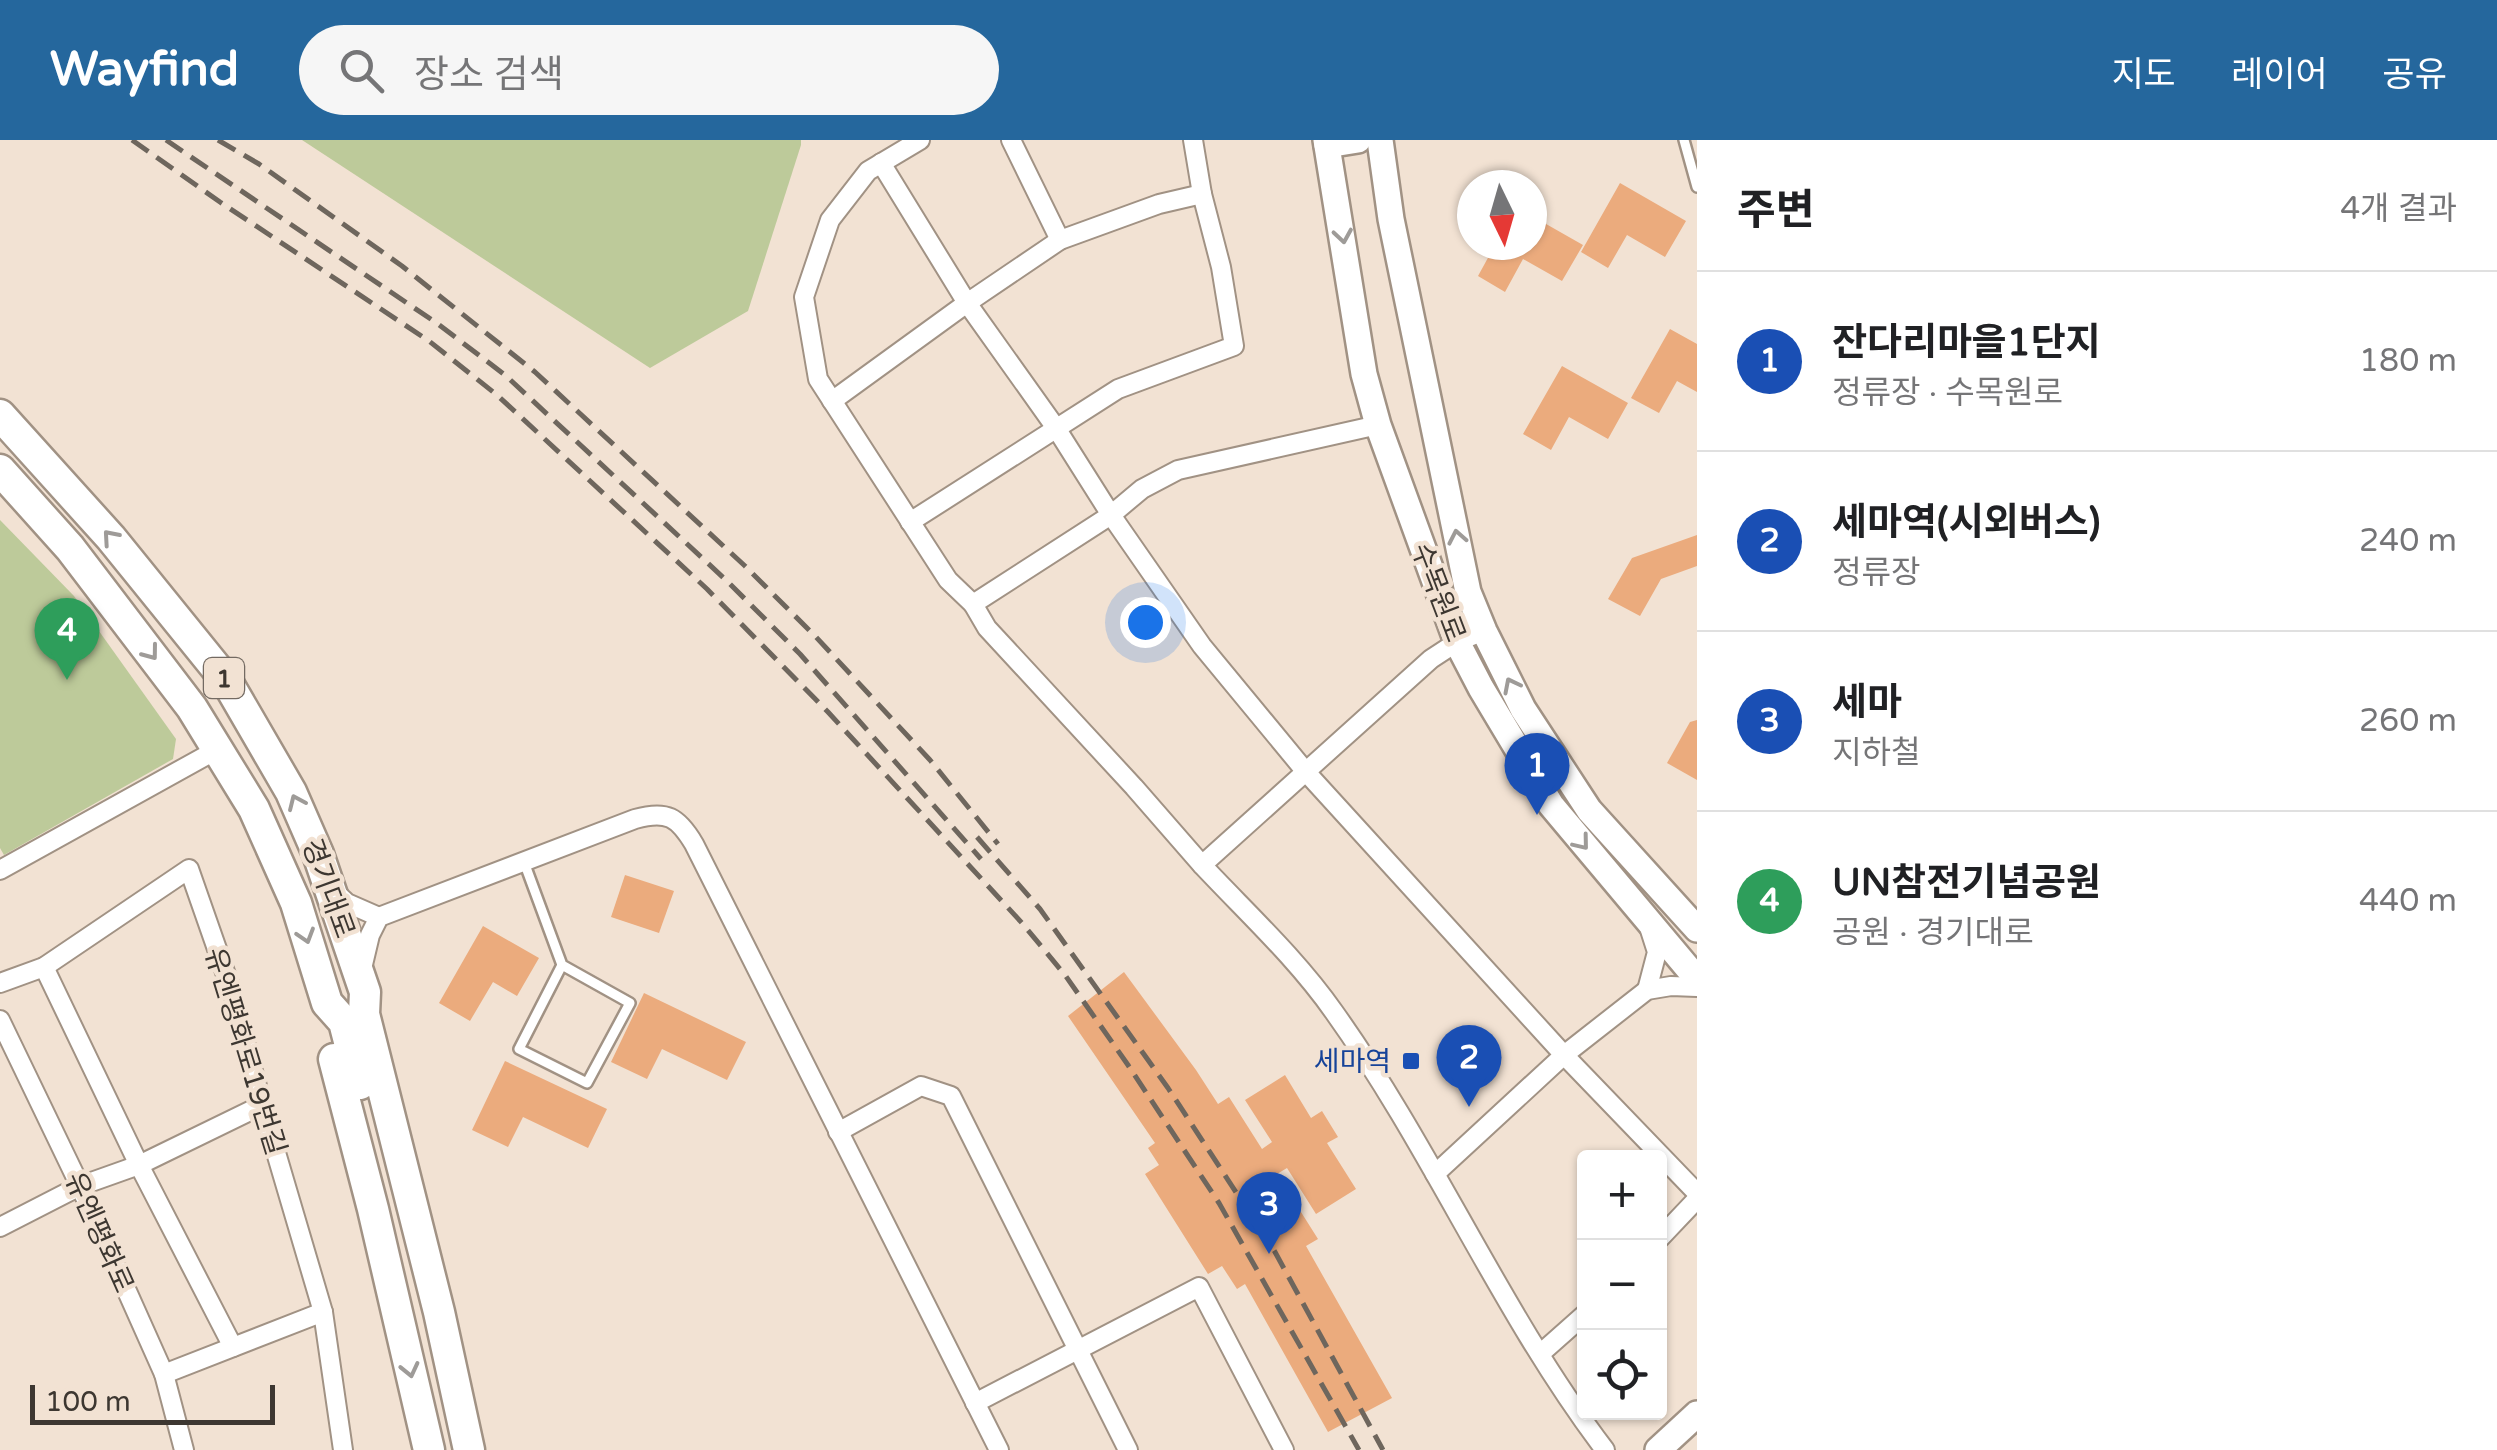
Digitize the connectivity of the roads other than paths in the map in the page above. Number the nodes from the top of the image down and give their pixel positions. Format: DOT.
graph roads {
  1 [pos="920,140"];
  2 [pos="1010,140"];
  3 [pos="1193,140"];
  4 [pos="1358,140"];
  5 [pos="1380,140"];
  6 [pos="1684,140"];
  7 [pos="1326,142"];
  8 [pos="881,163"];
  9 [pos="1697,187"];
  10 [pos="1202,194"];
  11 [pos="1060,240"];
  12 [pos="967,302"];
  13 [pos="832,402"];
  14 [pos="0,415"];
  15 [pos="1378,425"];
  16 [pos="1056,428"];
  17 [pos="0,470"];
  18 [pos="1111,515"];
  19 [pos="910,522"];
  20 [pos="973,604"];
  21 [pos="1484,630"];
  22 [pos="1457,642"];
  23 [pos="218,749"];
  24 [pos="1306,772"];
  25 [pos="524,862"];
  26 [pos="1202,865"];
  27 [pos="0,870"];
  28 [pos="329,886"];
  29 [pos="379,917"];
  30 [pos="1648,923"];
  31 [pos="1697,928"];
  32 [pos="562,965"];
  33 [pos="44,967"];
  34 [pos="1697,980"];
  35 [pos="0,983"];
  36 [pos="363,985"];
  37 [pos="1697,987"];
  38 [pos="1647,990"];
  39 [pos="327,1002"];
  40 [pos="0,1020"];
  41 [pos="1564,1056"];
  42 [pos="262,1105"];
  43 [pos="838,1132"];
  44 [pos="139,1165"];
  45 [pos="1435,1174"];
  46 [pos="80,1186"];
  47 [pos="1697,1196"];
  48 [pos="2,1221"];
  49 [pos="1667,1230"];
  50 [pos="324,1312"];
  51 [pos="1577,1320"];
  52 [pos="232,1347"];
  53 [pos="1078,1350"];
  54 [pos="1540,1354"];
  55 [pos="164,1374"];
  56 [pos="976,1403"];
  57 [pos="1697,1414"];
  58 [pos="184,1450"];
  59 [pos="344,1450"];
  60 [pos="429,1450"];
  61 [pos="452,1450"];
  62 [pos="469,1450"];
  63 [pos="488,1450"];
  64 [pos="999,1450"];
  65 [pos="1128,1450"];
  66 [pos="1284,1450"];
  67 [pos="1606,1450"];
  68 [pos="1658,1450"];
  1 -- 8 [label="street"];
  2 -- 11 [label="street"];
  3 -- 10 [label="street"];
  4 -- 7 [label="street"];
  21 -- 5 [label="street, 수목원로, one-way"];
  6 -- 9 [label="lane"];
  7 -- 15 [label="street, 수목원로, one-way"];
  8 -- 12 [label="street"];
  8 -- 13 [label="street"];
  10 -- 11 [label="street"];
  10 -- 16 [label="street"];
  11 -- 12 [label="street"];
  12 -- 13 [label="street"];
  12 -- 16 [label="street"];
  13 -- 19 [label="street"];
  28 -- 14 [label="main road, 경기대로 / 1, one-way"];
  15 -- 18 [label="street"];
  15 -- 22 [label="street, 수목원로"];
  16 -- 18 [label="street"];
  16 -- 19 [label="street"];
  17 -- 23 [label="main road, 경기대로 / 1, one-way"];
  18 -- 20 [label="street"];
  18 -- 24 [label="street"];
  19 -- 20 [label="street"];
  20 -- 26 [label="street"];
  21 -- 22 [label="street"];
  31 -- 21 [label="street, 수목원로, one-way"];
  22 -- 24 [label="street"];
  22 -- 30 [label="street, 수목원로, one-way"];
  23 -- 27 [label="street"];
  23 -- 39 [label="main road, 경기대로 / 1, one-way"];
  24 -- 26 [label="street"];
  24 -- 41 [label="street"];
  25 -- 29 [label="street"];
  25 -- 32 [label="lane"];
  25 -- 43 [label="street"];
  26 -- 45 [label="street"];
  28 -- 29 [label="street"];
  28 -- 36 [label="main road, 경기대로 / 1"];
  29 -- 36 [label="street"];
  30 -- 34 [label="street, 수목원로"];
  30 -- 38 [label="street"];
  32 -- 32 [label="lane"];
  33 -- 35 [label="street, 유엔평화로19번길"];
  33 -- 42 [label="street, 유엔평화로19번길"];
  33 -- 44 [label="street"];
  36 -- 62 [label="main road, 경기대로 / 1"];
  36 -- 63 [label="main road"];
  37 -- 38 [label="street"];
  38 -- 41 [label="street"];
  39 -- 60 [label="main road, one-way"];
  39 -- 61 [label="main road, 경기대로 / 1"];
  40 -- 46 [label="street, 유엔평화로"];
  41 -- 45 [label="street"];
  41 -- 47 [label="street"];
  42 -- 44 [label="street"];
  42 -- 50 [label="street, 유엔평화로19번길"];
  43 -- 53 [label="street"];
  43 -- 56 [label="street"];
  44 -- 46 [label="street"];
  44 -- 52 [label="street"];
  45 -- 54 [label="street"];
  46 -- 48 [label="street"];
  46 -- 55 [label="street, 유엔평화로"];
  47 -- 49 [label="street"];
  50 -- 52 [label="street"];
  50 -- 59 [label="street, 유엔평화로19번길"];
  51 -- 54 [label="street"];
  52 -- 55 [label="street"];
  53 -- 56 [label="street"];
  53 -- 65 [label="street"];
  53 -- 66 [label="street"];
  54 -- 67 [label="street"];
  55 -- 58 [label="street, 유엔평화로"];
  56 -- 64 [label="street"];
  57 -- 68 [label="street"];
}
